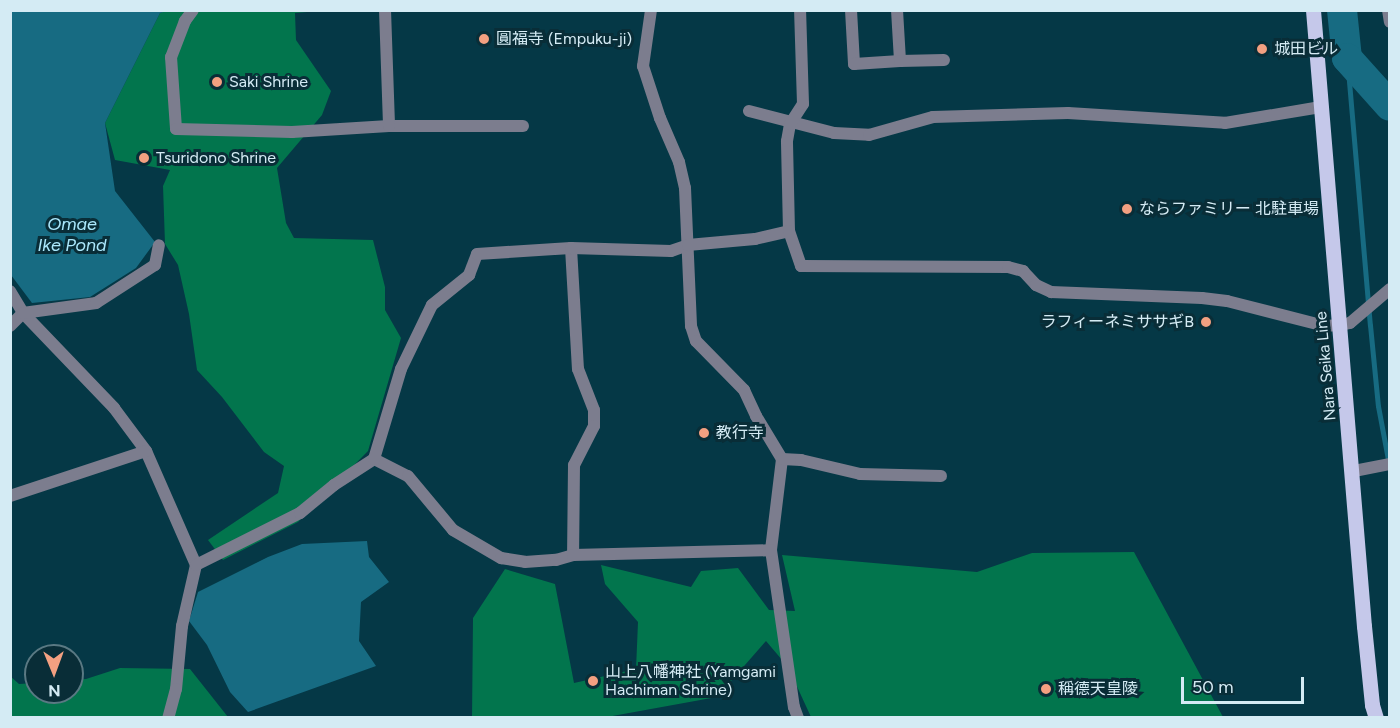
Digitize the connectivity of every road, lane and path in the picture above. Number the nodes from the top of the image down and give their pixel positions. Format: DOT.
graph roads {
  1 [pos="193,10"];
  2 [pos="385,10"];
  3 [pos="651,10"];
  4 [pos="800,10"];
  5 [pos="851,10"];
  6 [pos="897,10"];
  7 [pos="1313,10"];
  8 [pos="1388,10"];
  9 [pos="1389,22"];
  10 [pos="944,60"];
  11 [pos="900,61"];
  12 [pos="1321,107"];
  13 [pos="749,111"];
  14 [pos="790,124"];
  15 [pos="389,126"];
  16 [pos="523,126"];
  17 [pos="789,231"];
  18 [pos="159,245"];
  19 [pos="688,245"];
  20 [pos="572,248"];
  21 [pos="1389,289"];
  22 [pos="10,291"];
  23 [pos="23,313"];
  24 [pos="1345,324"];
  25 [pos="10,326"];
  26 [pos="147,451"];
  27 [pos="374,459"];
  28 [pos="782,459"];
  29 [pos="1389,464"];
  30 [pos="1353,471"];
  31 [pos="941,476"];
  32 [pos="10,496"];
  33 [pos="771,550"];
  34 [pos="573,555"];
  35 [pos="196,565"];
  36 [pos="168,717"];
  37 [pos="798,717"];
  38 [pos="1376,717"];
  1 -- 15 [label="street"];
  2 -- 15 [label="street"];
  3 -- 19 [label="street"];
  4 -- 14 [label="street"];
  5 -- 11 [label="street"];
  6 -- 11 [label="street"];
  7 -- 12 [label="main road, Nara Seika Line"];
  8 -- 9 [label="street"];
  10 -- 11 [label="street"];
  12 -- 14 [label="street"];
  12 -- 24 [label="main road, Nara Seika Line"];
  13 -- 14 [label="street"];
  14 -- 17 [label="street"];
  15 -- 16 [label="street"];
  17 -- 19 [label="street"];
  17 -- 24 [label="street"];
  18 -- 23 [label="street"];
  19 -- 20 [label="street"];
  19 -- 28 [label="street"];
  20 -- 27 [label="street"];
  20 -- 34 [label="street"];
  21 -- 24 [label="street"];
  22 -- 23 [label="street"];
  23 -- 25 [label="street"];
  23 -- 26 [label="street"];
  24 -- 30 [label="main road, Nara Seika Line"];
  26 -- 32 [label="street"];
  26 -- 35 [label="street"];
  27 -- 34 [label="street"];
  27 -- 35 [label="street"];
  28 -- 31 [label="street"];
  28 -- 33 [label="street"];
  29 -- 30 [label="street"];
  30 -- 38 [label="main road, Nara Seika Line"];
  33 -- 34 [label="street"];
  33 -- 37 [label="street"];
  35 -- 36 [label="street"];
}
